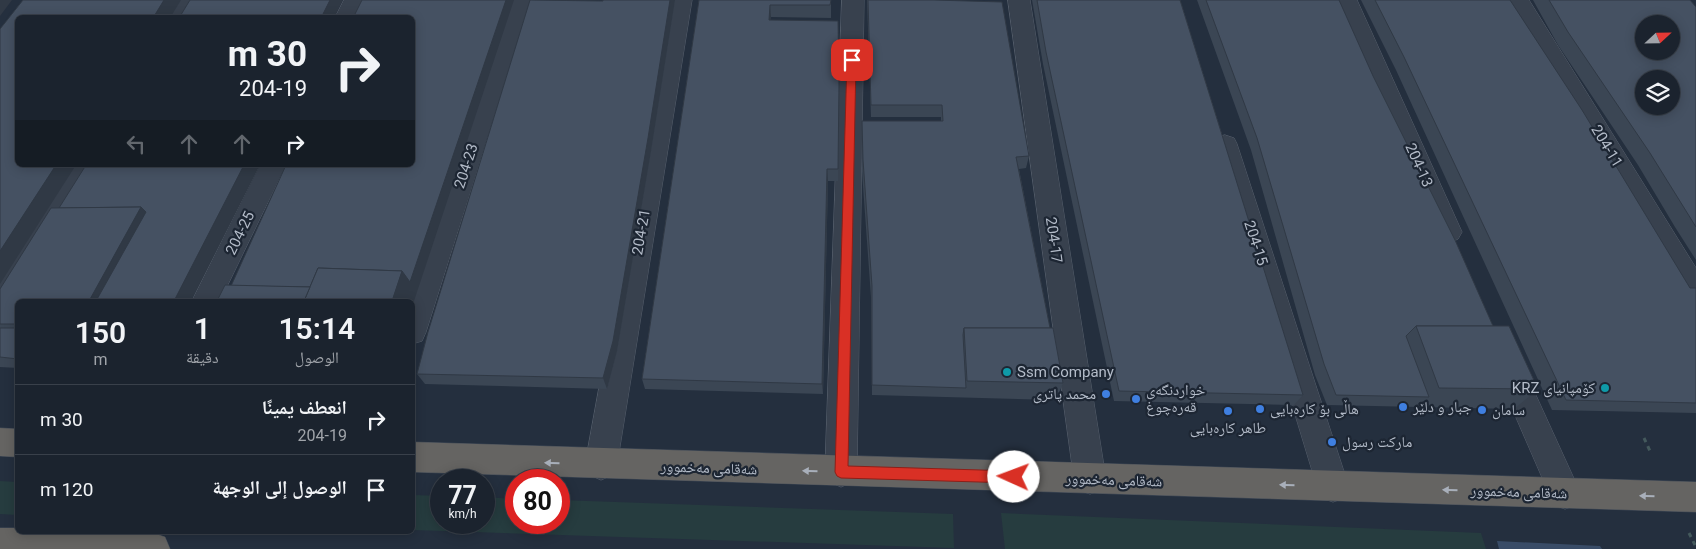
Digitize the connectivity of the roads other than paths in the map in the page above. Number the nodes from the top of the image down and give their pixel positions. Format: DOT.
graph roads {
  1 [pos="190,0"];
  2 [pos="355,0"];
  3 [pos="520,0"];
  4 [pos="681,0"];
  5 [pos="853,0"];
  6 [pos="1019,0"];
  7 [pos="1346,0"];
  8 [pos="1518,0"];
  9 [pos="180,15"];
  10 [pos="348,15"];
  11 [pos="1217,122"];
  12 [pos="82,167"];
  13 [pos="272,167"];
  14 [pos="1459,254"];
  15 [pos="1696,292"];
  16 [pos="0,293"];
  17 [pos="207,299"];
  18 [pos="415,323"];
  19 [pos="1499,345"];
  20 [pos="0,442"];
  21 [pos="15,443"];
  22 [pos="415,457"];
  23 [pos="601,465"];
  24 [pos="841,472"];
  25 [pos="1090,479"];
  26 [pos="1333,487"];
  27 [pos="1565,494"];
  28 [pos="1696,497"];
  29 [pos="0,544"];
  30 [pos="153,549"];
  1 -- 9 [label="street"];
  2 -- 10 [label="street"];
  3 -- 18 [label="street, 204-23"];
  4 -- 23 [label="street, 204-21"];
  5 -- 24 [label="street"];
  6 -- 25 [label="street, 204-17"];
  7 -- 14 [label="street, 204-13"];
  8 -- 15 [label="street, 204-11"];
  11 -- 26 [label="street, 204-15"];
  12 -- 16 [label="street"];
  13 -- 17 [label="street, 204-25"];
  19 -- 27 [label="street"];
  20 -- 21 [label="highway"];
  23 -- 22 [label="highway, شەقامی مەخموور, one-way"];
  24 -- 23 [label="highway, شەقامی مەخموور, one-way"];
  24 -- 25 [label="highway, شەقامی مەخموور"];
  26 -- 25 [label="highway, شەقامی مەخموور, one-way"];
  27 -- 26 [label="highway, شەقامی مەخموور, one-way"];
  28 -- 27 [label="highway, شەقامی مەخموور, one-way"];
  29 -- 30 [label="highway"];
}
